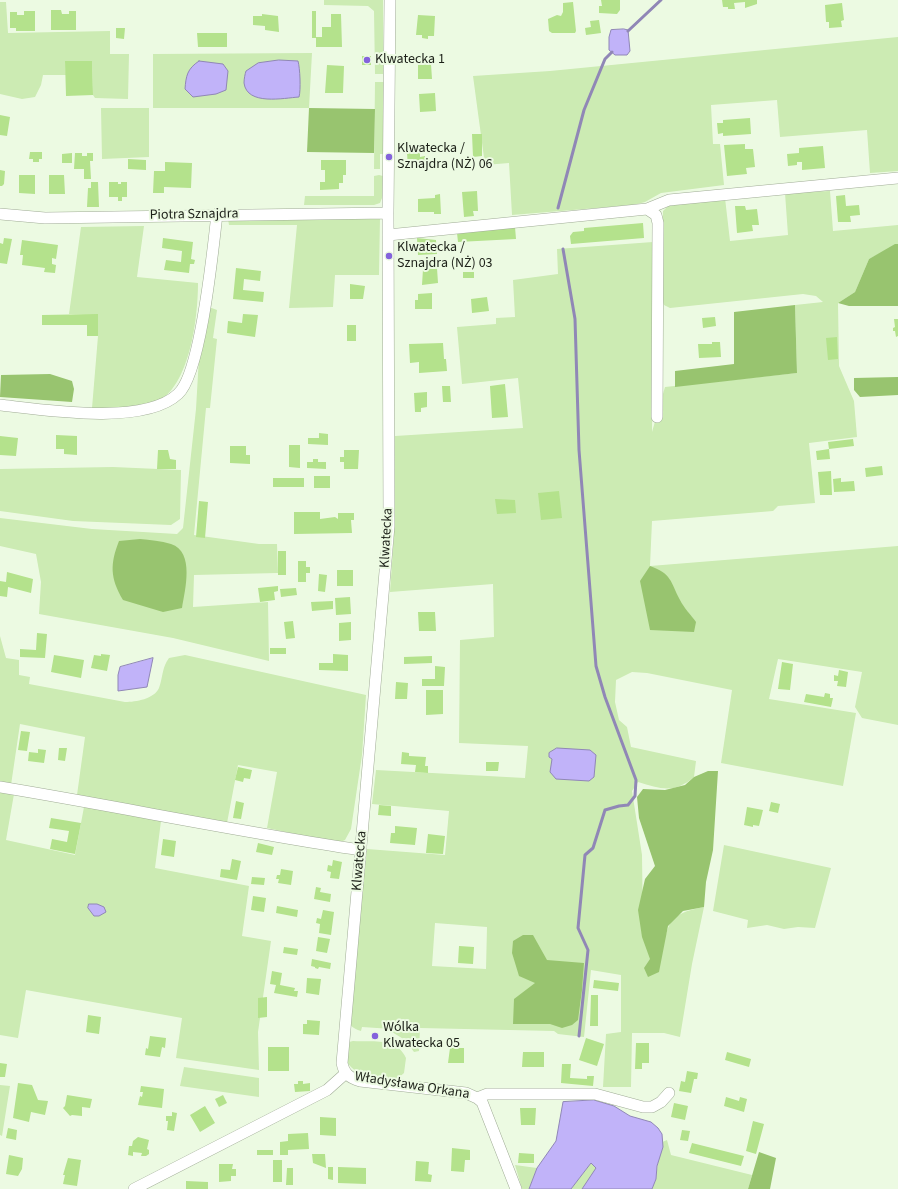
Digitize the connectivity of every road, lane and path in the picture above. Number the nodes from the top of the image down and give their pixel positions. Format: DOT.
graph roads {
  1 [pos="390,0"];
  2 [pos="898,178"];
  3 [pos="647,209"];
  4 [pos="388,213"];
  5 [pos="0,214"];
  6 [pos="217,214"];
  7 [pos="388,235"];
  8 [pos="0,405"];
  9 [pos="657,417"];
  10 [pos="0,787"];
  11 [pos="361,850"];
  12 [pos="346,1074"];
  13 [pos="669,1093"];
  14 [pos="477,1098"];
  15 [pos="134,1189"];
  16 [pos="516,1189"];
  1 -- 4 [label="street, Klwatecka"];
  2 -- 3 [label="street"];
  3 -- 7 [label="street"];
  3 -- 9 [label="street"];
  4 -- 6 [label="street, Piotra Sznajdra"];
  4 -- 7 [label="street, Klwatecka"];
  5 -- 6 [label="street, Piotra Sznajdra"];
  6 -- 8 [label="street"];
  7 -- 11 [label="street, Klwatecka"];
  10 -- 11 [label="street"];
  11 -- 12 [label="street, Klwatecka"];
  12 -- 14 [label="street, Władysława Orkana"];
  12 -- 15 [label="street, Władysława Orkana"];
  13 -- 14 [label="street"];
  14 -- 16 [label="street, Władysława Orkana"];
}
